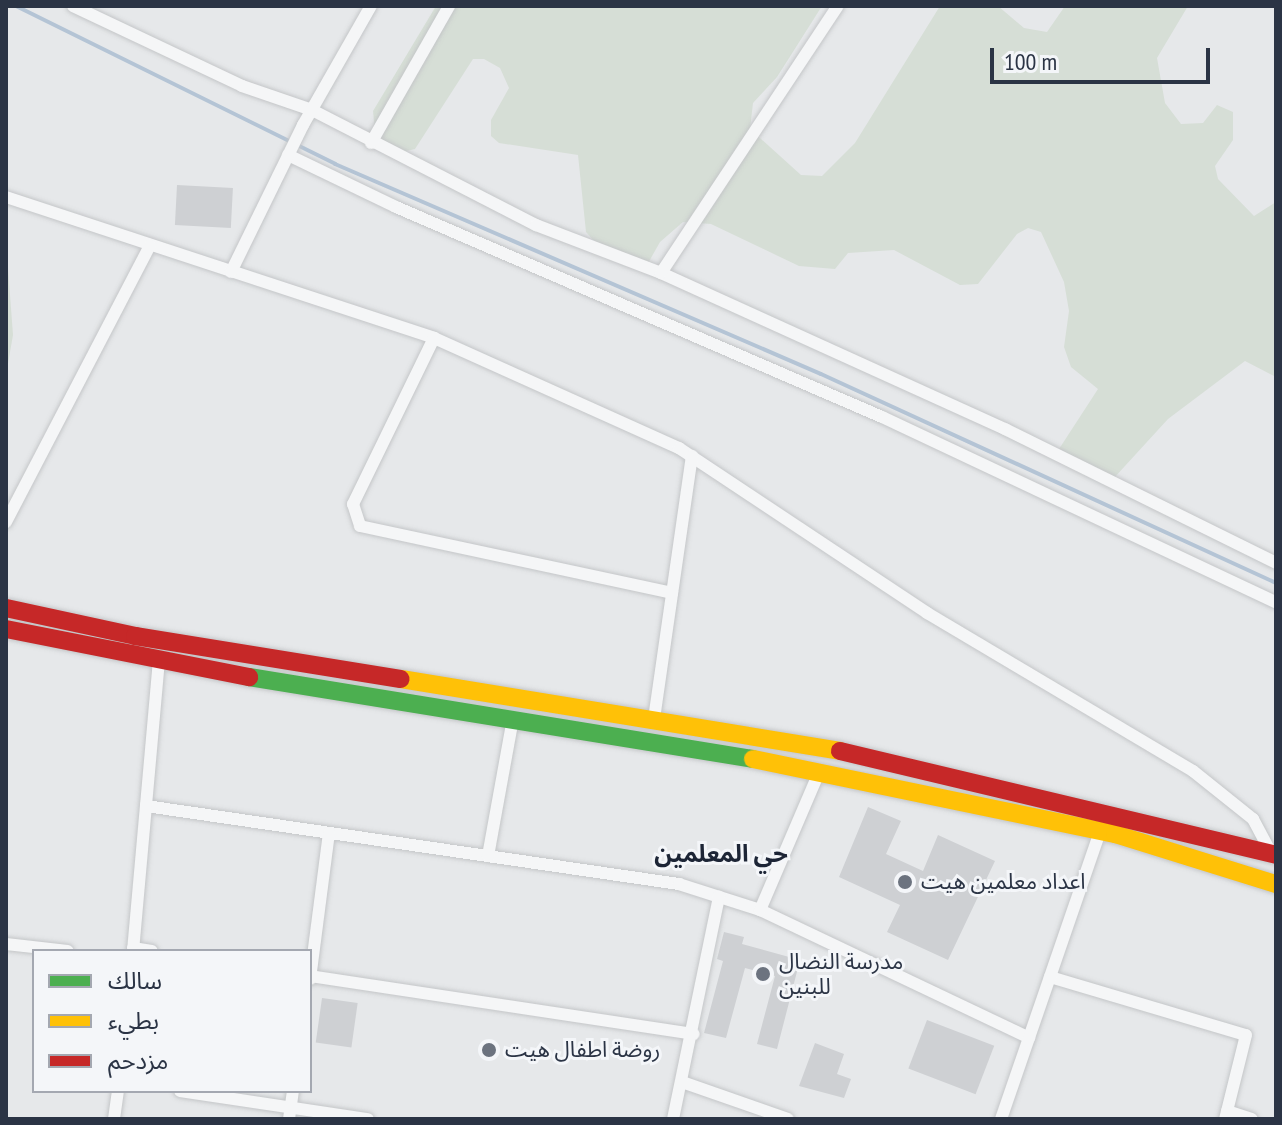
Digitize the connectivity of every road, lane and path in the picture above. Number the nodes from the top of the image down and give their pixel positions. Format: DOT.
graph roads {
  1 [pos="73,6"];
  2 [pos="371,6"];
  3 [pos="449,6"];
  4 [pos="838,6"];
  5 [pos="312,110"];
  6 [pos="371,143"];
  7 [pos="290,152"];
  8 [pos="6,197"];
  9 [pos="150,245"];
  10 [pos="231,272"];
  11 [pos="661,273"];
  12 [pos="434,338"];
  13 [pos="692,456"];
  14 [pos="6,522"];
  15 [pos="1276,563"];
  16 [pos="672,593"];
  17 [pos="1276,602"];
  18 [pos="6,608"];
  19 [pos="6,629"];
  20 [pos="159,662"];
  21 [pos="513,718"];
  22 [pos="654,719"];
  23 [pos="820,770"];
  24 [pos="146,806"];
  25 [pos="1100,831"];
  26 [pos="329,833"];
  27 [pos="1273,854"];
  28 [pos="488,856"];
  29 [pos="1276,884"];
  30 [pos="719,897"];
  31 [pos="760,910"];
  32 [pos="6,944"];
  33 [pos="50,949"];
  34 [pos="133,949"];
  35 [pos="312,962"];
  36 [pos="312,977"];
  37 [pos="1050,977"];
  38 [pos="694,1034"];
  39 [pos="1029,1038"];
  40 [pos="682,1082"];
  41 [pos="118,1093"];
  42 [pos="190,1093"];
  43 [pos="293,1093"];
  44 [pos="290,1113"];
  45 [pos="1226,1115"];
  46 [pos="114,1119"];
  47 [pos="368,1119"];
  48 [pos="673,1119"];
  49 [pos="788,1119"];
  50 [pos="1001,1119"];
  51 [pos="1252,1119"];
  1 -- 5 [label="street"];
  2 -- 5 [label="street"];
  3 -- 6 [label="street"];
  4 -- 11 [label="street"];
  5 -- 6 [label="street"];
  5 -- 7 [label="street"];
  6 -- 11 [label="street"];
  7 -- 10 [label="street"];
  7 -- 17 [label="street"];
  8 -- 9 [label="street"];
  9 -- 10 [label="street"];
  9 -- 14 [label="street"];
  10 -- 12 [label="street"];
  11 -- 15 [label="street"];
  12 -- 13 [label="street"];
  12 -- 16 [label="street"];
  13 -- 16 [label="street"];
  13 -- 27 [label="street"];
  16 -- 22 [label="street"];
  18 -- 22 [label="main road"];
  19 -- 20 [label="main road"];
  20 -- 21 [label="main road"];
  20 -- 24 [label="street"];
  21 -- 23 [label="main road"];
  21 -- 28 [label="street"];
  22 -- 27 [label="main road"];
  23 -- 25 [label="main road"];
  23 -- 31 [label="street"];
  24 -- 26 [label="street"];
  24 -- 34 [label="street"];
  25 -- 29 [label="main road"];
  25 -- 37 [label="street"];
  26 -- 28 [label="street"];
  26 -- 35 [label="street"];
  28 -- 30 [label="street"];
  30 -- 31 [label="street"];
  30 -- 38 [label="street"];
  31 -- 39 [label="street"];
  32 -- 33 [label="street"];
  36 -- 38 [label="street"];
  37 -- 39 [label="street"];
  37 -- 45 [label="street"];
  38 -- 40 [label="street"];
  39 -- 50 [label="street"];
  40 -- 48 [label="street"];
  40 -- 49 [label="street"];
  41 -- 46 [label="street"];
  42 -- 44 [label="street"];
  43 -- 44 [label="street"];
  44 -- 47 [label="street"];
  45 -- 51 [label="street"];
}
